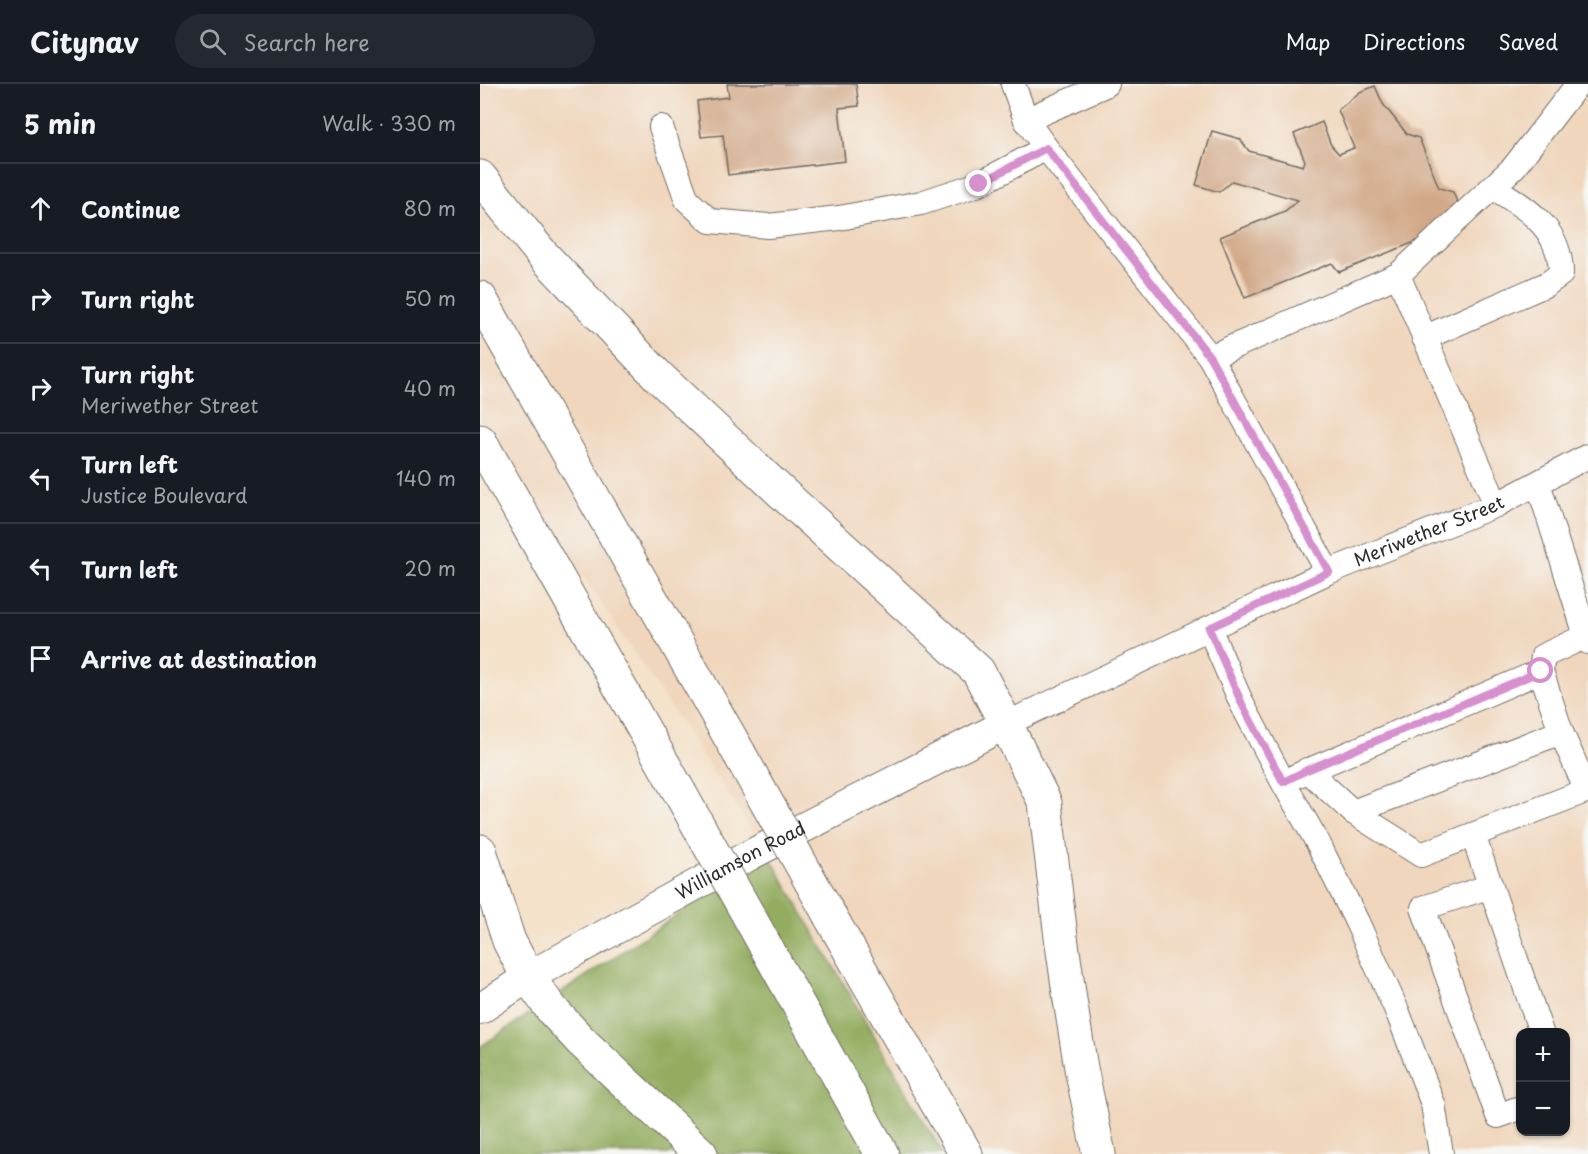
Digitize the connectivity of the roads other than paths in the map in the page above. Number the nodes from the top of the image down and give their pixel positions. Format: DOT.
graph roads {
  1 [pos="1013,84"];
  2 [pos="1107,84"];
  3 [pos="1578,84"];
  4 [pos="1026,120"];
  5 [pos="661,127"];
  6 [pos="1046,148"];
  7 [pos="480,177"];
  8 [pos="1492,187"];
  9 [pos="1398,275"];
  10 [pos="480,298"];
  11 [pos="1424,338"];
  12 [pos="1210,357"];
  13 [pos="480,441"];
  14 [pos="1588,456"];
  15 [pos="1538,483"];
  16 [pos="1496,505"];
  17 [pos="1329,572"];
  18 [pos="1209,628"];
  19 [pos="1587,639"];
  20 [pos="1541,671"];
  21 [pos="1006,724"];
  22 [pos="1561,732"];
  23 [pos="1307,770"];
  24 [pos="1283,782"];
  25 [pos="1587,791"];
  26 [pos="1353,812"];
  27 [pos="1473,835"];
  28 [pos="480,851"];
  29 [pos="1491,886"];
  30 [pos="528,977"];
  31 [pos="480,1009"];
  32 [pos="1540,1028"];
  33 [pos="1516,1110"];
  34 [pos="701,1154"];
  35 [pos="882,1154"];
  36 [pos="966,1154"];
  37 [pos="1099,1154"];
  38 [pos="1441,1154"];
  1 -- 4 [label="street"];
  2 -- 4 [label="street"];
  3 -- 8 [label="street"];
  4 -- 6 [label="street"];
  5 -- 6 [label="street"];
  6 -- 12 [label="street"];
  7 -- 21 [label="highway"];
  8 -- 9 [label="street"];
  8 -- 11 [label="street"];
  9 -- 11 [label="street"];
  9 -- 12 [label="street"];
  10 -- 36 [label="highway, bridge"];
  11 -- 16 [label="street"];
  12 -- 17 [label="street"];
  13 -- 35 [label="highway, bridge"];
  14 -- 15 [label="street, Meriwether Street"];
  15 -- 16 [label="street, Meriwether Street"];
  15 -- 19 [label="street"];
  16 -- 17 [label="street, Meriwether Street"];
  17 -- 18 [label="street, Meriwether Street"];
  18 -- 21 [label="street, Meriwether Street"];
  18 -- 24 [label="street"];
  19 -- 20 [label="street"];
  20 -- 22 [label="street"];
  20 -- 23 [label="street"];
  21 -- 30 [label="main road, Williamson Road"];
  21 -- 37 [label="highway"];
  22 -- 25 [label="street"];
  22 -- 26 [label="street"];
  23 -- 24 [label="street"];
  23 -- 26 [label="street"];
  24 -- 38 [label="street"];
  25 -- 27 [label="street"];
  26 -- 27 [label="street"];
  27 -- 29 [label="street"];
  28 -- 30 [label="highway"];
  29 -- 32 [label="street"];
  29 -- 33 [label="street"];
  30 -- 31 [label="main road, Williamson Road"];
  30 -- 34 [label="highway"];
}
